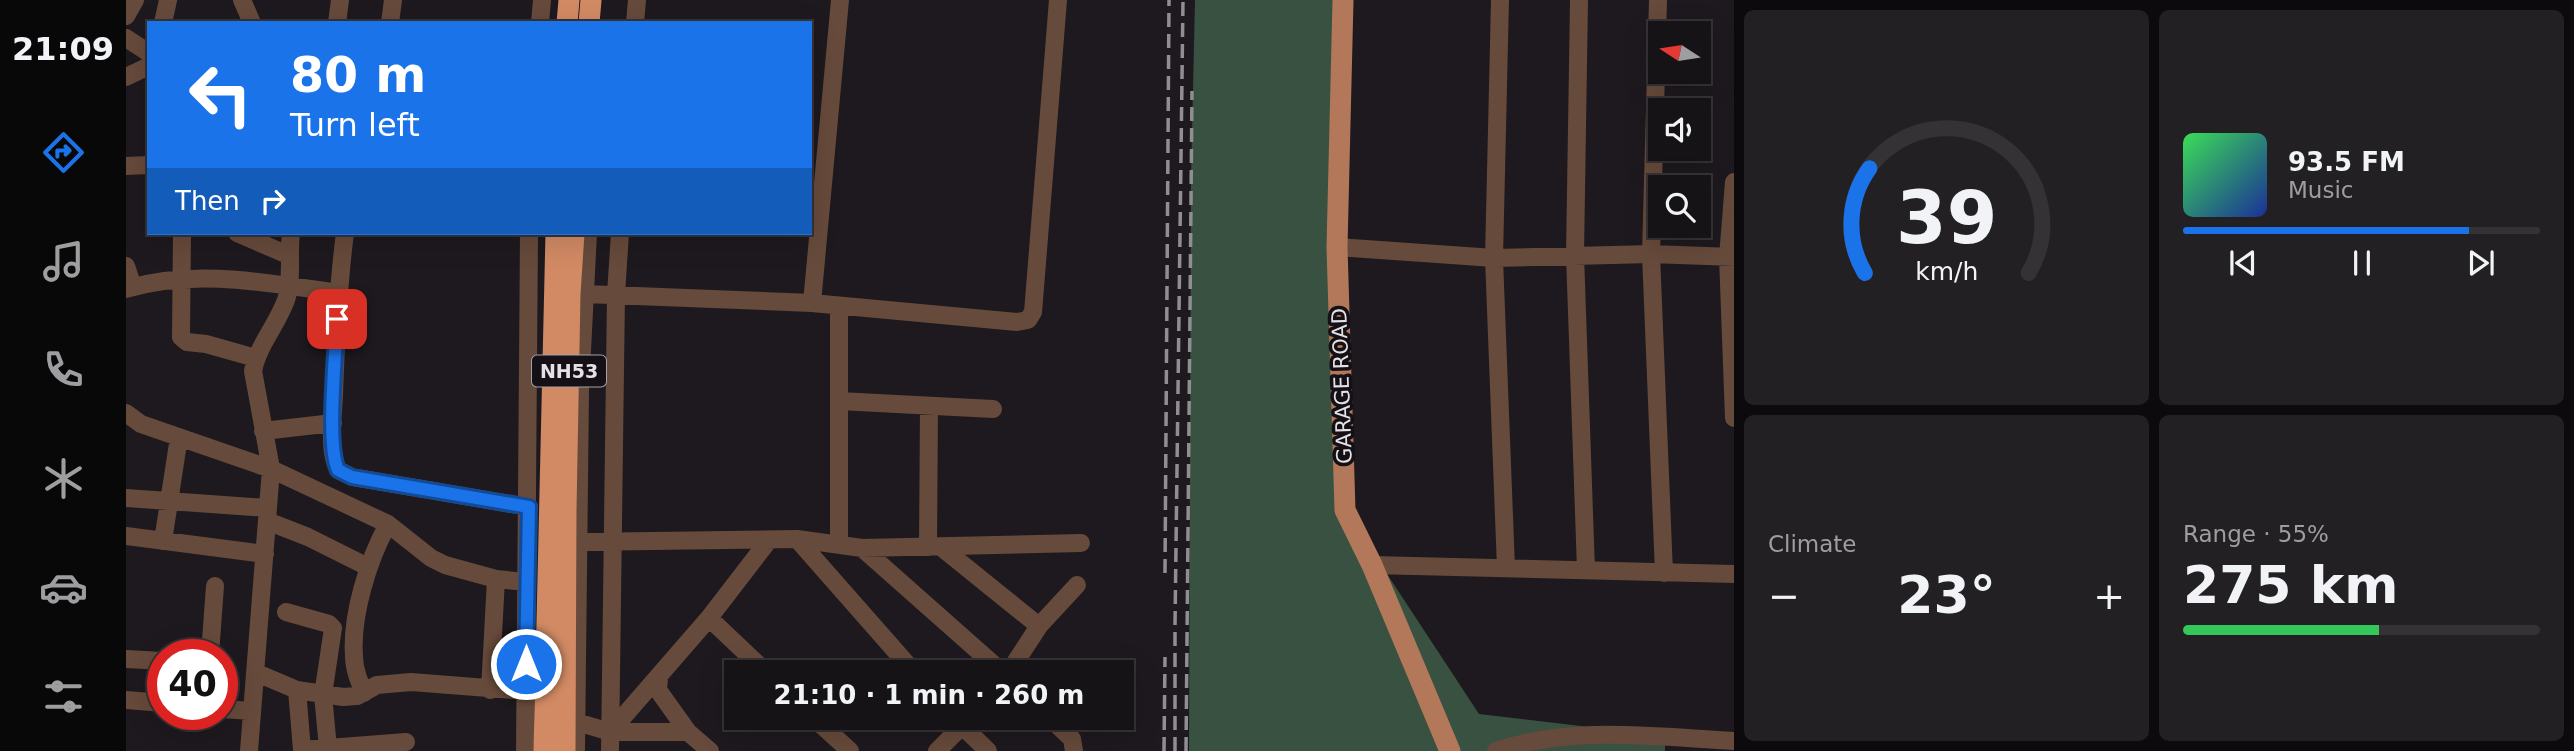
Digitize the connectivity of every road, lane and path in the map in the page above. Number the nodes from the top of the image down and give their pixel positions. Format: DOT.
graph roads {
  1 [pos="135,0"];
  2 [pos="168,0"];
  3 [pos="242,0"];
  4 [pos="340,0"];
  5 [pos="393,0"];
  6 [pos="542,0"];
  7 [pos="569,0"];
  8 [pos="591,0"];
  9 [pos="601,0"];
  10 [pos="637,0"];
  11 [pos="840,0"];
  12 [pos="1058,0"];
  13 [pos="1343,0"];
  14 [pos="1500,0"];
  15 [pos="1579,0"];
  16 [pos="1658,0"];
  17 [pos="126,16"];
  18 [pos="163,21"];
  19 [pos="251,21"];
  20 [pos="337,21"];
  21 [pos="390,21"];
  22 [pos="541,21"];
  23 [pos="567,21"];
  24 [pos="589,21"];
  25 [pos="599,21"];
  26 [pos="635,21"];
  27 [pos="126,38"];
  28 [pos="147,52"];
  29 [pos="147,67"];
  30 [pos="126,77"];
  31 [pos="147,164"];
  32 [pos="126,166"];
  33 [pos="817,176"];
  34 [pos="1734,182"];
  35 [pos="183,235"];
  36 [pos="242,235"];
  37 [pos="291,235"];
  38 [pos="345,235"];
  39 [pos="529,235"];
  40 [pos="556,235"];
  41 [pos="574,235"];
  42 [pos="588,235"];
  43 [pos="620,235"];
  44 [pos="1337,247"];
  45 [pos="1651,254"];
  46 [pos="288,255"];
  47 [pos="1576,255"];
  48 [pos="1731,257"];
  49 [pos="1494,258"];
  50 [pos="126,266"];
  51 [pos="184,278"];
  52 [pos="290,285"];
  53 [pos="130,288"];
  54 [pos="338,293"];
  55 [pos="584,294"];
  56 [pos="616,294"];
  57 [pos="812,303"];
  58 [pos="839,306"];
  59 [pos="256,358"];
  60 [pos="839,401"];
  61 [pos="929,406"];
  62 [pos="993,409"];
  63 [pos="126,413"];
  64 [pos="1734,418"];
  65 [pos="333,423"];
  66 [pos="263,431"];
  67 [pos="179,437"];
  68 [pos="271,469"];
  69 [pos="126,498"];
  70 [pos="167,501"];
  71 [pos="548,508"];
  72 [pos="268,515"];
  73 [pos="388,524"];
  74 [pos="126,536"];
  75 [pos="797,539"];
  76 [pos="769,540"];
  77 [pos="163,541"];
  78 [pos="614,541"];
  79 [pos="577,542"];
  80 [pos="839,543"];
  81 [pos="1081,543"];
  82 [pos="935,547"];
  83 [pos="862,548"];
  84 [pos="1372,565"];
  85 [pos="263,566"];
  86 [pos="368,567"];
  87 [pos="1506,568"];
  88 [pos="1586,570"];
  89 [pos="1664,573"];
  90 [pos="1734,575"];
  91 [pos="496,579"];
  92 [pos="526,582"];
  93 [pos="1076,585"];
  94 [pos="215,586"];
  95 [pos="286,612"];
  96 [pos="709,618"];
  97 [pos="1039,626"];
  98 [pos="211,639"];
  99 [pos="126,659"];
  100 [pos="147,660"];
  101 [pos="753,660"];
  102 [pos="903,660"];
  103 [pos="988,660"];
  104 [pos="1017,660"];
  105 [pos="266,677"];
  106 [pos="659,678"];
  107 [pos="297,690"];
  108 [pos="490,690"];
  109 [pos="526,691"];
  110 [pos="364,693"];
  111 [pos="323,695"];
  112 [pos="126,700"];
  113 [pos="147,702"];
  114 [pos="238,710"];
  115 [pos="252,711"];
  116 [pos="576,722"];
  117 [pos="827,730"];
  118 [pos="954,730"];
  119 [pos="970,730"];
  120 [pos="1063,730"];
  121 [pos="688,732"];
  122 [pos="610,733"];
  123 [pos="1734,741"];
  124 [pos="406,742"];
  125 [pos="1665,744"];
  126 [pos="328,748"];
  127 [pos="302,750"];
  128 [pos="249,751"];
  129 [pos="525,751"];
  130 [pos="544,751"];
  131 [pos="565,751"];
  132 [pos="576,751"];
  133 [pos="610,751"];
  134 [pos="710,751"];
  135 [pos="850,751"];
  136 [pos="937,751"];
  137 [pos="988,751"];
  138 [pos="1074,751"];
  139 [pos="1450,751"];
  140 [pos="1496,751"];
  1 -- 17 [label="street"];
  2 -- 18 [label="street"];
  3 -- 19 [label="street"];
  4 -- 20 [label="street"];
  5 -- 21 [label="street"];
  6 -- 22 [label="street"];
  7 -- 23 [label="highway"];
  8 -- 24 [label="highway"];
  9 -- 25 [label="street"];
  10 -- 26 [label="street"];
  11 -- 33 [label="street"];
  12 -- 58 [label="street"];
  13 -- 44 [label="main road, GARAGE ROAD"];
  14 -- 49 [label="street"];
  15 -- 47 [label="street"];
  16 -- 45 [label="street"];
  27 -- 28 [label="street"];
  29 -- 30 [label="street"];
  31 -- 32 [label="street"];
  33 -- 57 [label="street"];
  34 -- 48 [label="street"];
  35 -- 51 [label="street"];
  36 -- 46 [label="street"];
  37 -- 46 [label="street"];
  38 -- 54 [label="street"];
  39 -- 71 [label="street"];
  40 -- 71 [label="highway, NH53"];
  41 -- 71 [label="highway, NH53"];
  42 -- 55 [label="street"];
  43 -- 56 [label="street"];
  44 -- 49 [label="street"];
  44 -- 84 [label="main road, GARAGE ROAD"];
  45 -- 47 [label="street"];
  45 -- 48 [label="street"];
  45 -- 89 [label="street"];
  46 -- 52 [label="street"];
  47 -- 49 [label="street"];
  47 -- 88 [label="street"];
  48 -- 64 [label="street"];
  49 -- 87 [label="street"];
  50 -- 53 [label="street"];
  51 -- 52 [label="street"];
  51 -- 53 [label="street"];
  51 -- 59 [label="street"];
  52 -- 54 [label="street"];
  52 -- 59 [label="street"];
  54 -- 65 [label="street"];
  55 -- 56 [label="street"];
  55 -- 79 [label="street"];
  56 -- 57 [label="street"];
  56 -- 78 [label="street"];
  57 -- 58 [label="street"];
  58 -- 60 [label="street"];
  59 -- 66 [label="street"];
  60 -- 61 [label="street"];
  60 -- 80 [label="street"];
  61 -- 62 [label="street"];
  61 -- 82 [label="street"];
  63 -- 67 [label="street"];
  65 -- 66 [label="street"];
  65 -- 71 [label="street"];
  66 -- 68 [label="street"];
  67 -- 68 [label="street"];
  67 -- 70 [label="street"];
  68 -- 72 [label="street"];
  68 -- 73 [label="street"];
  69 -- 70 [label="street"];
  70 -- 72 [label="street"];
  70 -- 77 [label="street"];
  71 -- 92 [label="street"];
  71 -- 130 [label="highway, NH53"];
  71 -- 131 [label="highway, NH53"];
  72 -- 85 [label="street"];
  72 -- 86 [label="street"];
  73 -- 86 [label="street"];
  73 -- 91 [label="street"];
  74 -- 77 [label="street"];
  75 -- 76 [label="street"];
  75 -- 80 [label="street"];
  75 -- 102 [label="street"];
  76 -- 78 [label="street"];
  76 -- 96 [label="street"];
  77 -- 85 [label="street"];
  78 -- 79 [label="street"];
  78 -- 122 [label="street"];
  79 -- 116 [label="street"];
  80 -- 83 [label="street"];
  81 -- 82 [label="street"];
  82 -- 83 [label="street"];
  82 -- 97 [label="street"];
  83 -- 103 [label="street"];
  84 -- 87 [label="street"];
  84 -- 139 [label="main road, GARAGE ROAD"];
  85 -- 105 [label="street"];
  86 -- 110 [label="street"];
  87 -- 88 [label="street"];
  88 -- 89 [label="street"];
  89 -- 90 [label="street"];
  91 -- 92 [label="street"];
  91 -- 108 [label="street"];
  92 -- 109 [label="street"];
  93 -- 97 [label="street"];
  94 -- 98 [label="street"];
  95 -- 111 [label="street"];
  96 -- 101 [label="street"];
  96 -- 106 [label="street"];
  97 -- 104 [label="street"];
  99 -- 100 [label="street"];
  105 -- 107 [label="street"];
  105 -- 115 [label="street"];
  106 -- 121 [label="street"];
  106 -- 122 [label="street"];
  107 -- 111 [label="street"];
  107 -- 127 [label="street"];
  108 -- 109 [label="street"];
  108 -- 110 [label="street"];
  109 -- 129 [label="street"];
  110 -- 111 [label="street"];
  111 -- 126 [label="street"];
  112 -- 113 [label="street"];
  114 -- 115 [label="street"];
  115 -- 128 [label="street"];
  116 -- 122 [label="street"];
  116 -- 132 [label="street"];
  117 -- 135 [label="street"];
  118 -- 136 [label="street"];
  119 -- 137 [label="street"];
  120 -- 138 [label="street"];
  121 -- 122 [label="street"];
  121 -- 134 [label="street"];
  122 -- 133 [label="street"];
  123 -- 125 [label="street"];
  124 -- 126 [label="street"];
  125 -- 140 [label="street"];
  126 -- 127 [label="street"];
}
